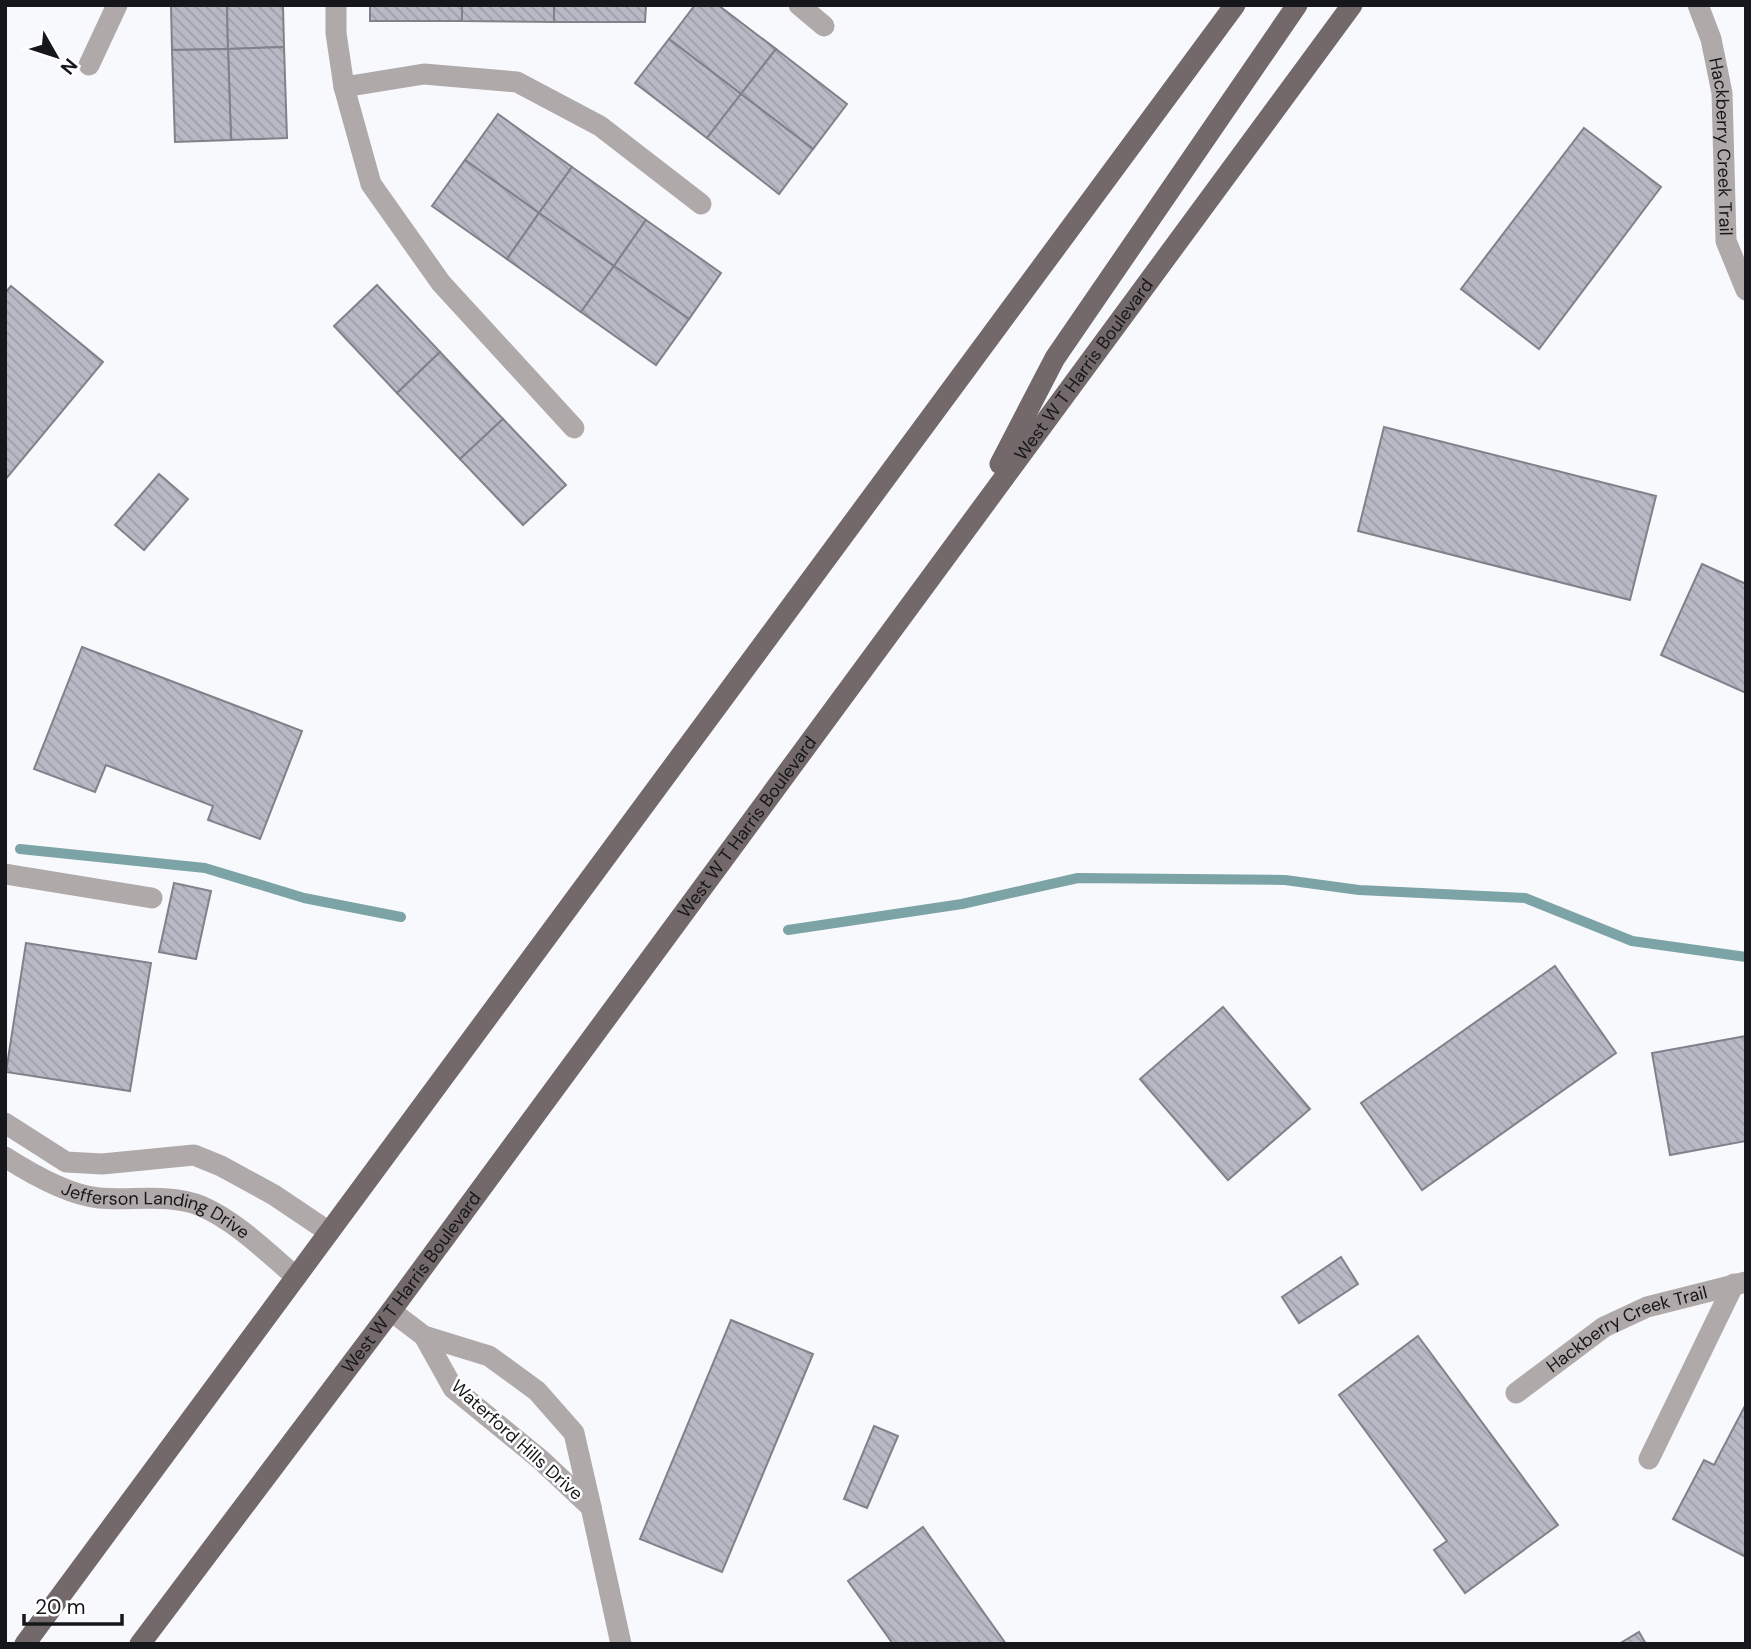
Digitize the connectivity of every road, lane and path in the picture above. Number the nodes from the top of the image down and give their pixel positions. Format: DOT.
graph roads {
  1 [pos="117,5"];
  2 [pos="336,5"];
  3 [pos="799,5"];
  4 [pos="1235,5"];
  5 [pos="1297,5"];
  6 [pos="1352,5"];
  7 [pos="1698,5"];
  8 [pos="824,26"];
  9 [pos="89,65"];
  10 [pos="344,87"];
  11 [pos="701,204"];
  12 [pos="1746,290"];
  13 [pos="574,428"];
  14 [pos="969,525"];
  15 [pos="5,874"];
  16 [pos="152,898"];
  17 [pos="5,1123"];
  18 [pos="5,1157"];
  19 [pos="329,1233"];
  20 [pos="296,1277"];
  21 [pos="1740,1283"];
  22 [pos="391,1311"];
  23 [pos="424,1336"];
  24 [pos="1516,1393"];
  25 [pos="1649,1459"];
  26 [pos="591,1507"];
  27 [pos="25,1644"];
  28 [pos="140,1644"];
  29 [pos="621,1644"];
  1 -- 9 [label="street"];
  2 -- 10 [label="street"];
  3 -- 8 [label="street"];
  4 -- 19 [label="main road"];
  5 -- 14 [label="main road"];
  6 -- 14 [label="main road, West W T Harris Boulevard"];
  7 -- 12 [label="street, Hackberry Creek Trail"];
  10 -- 11 [label="street"];
  10 -- 13 [label="street"];
  14 -- 22 [label="main road, West W T Harris Boulevard"];
  15 -- 16 [label="street"];
  17 -- 19 [label="street, Jefferson Landing Drive"];
  18 -- 20 [label="street, Jefferson Landing Drive"];
  19 -- 20 [label="main road"];
  20 -- 27 [label="main road"];
  21 -- 24 [label="street, Hackberry Creek Trail"];
  21 -- 25 [label="street"];
  22 -- 23 [label="street, Waterford Hills Drive"];
  22 -- 28 [label="main road, West W T Harris Boulevard"];
  23 -- 26 [label="street, Waterford Hills Drive"];
  23 -- 26 [label="street, Waterford Hills Drive"];
  26 -- 29 [label="street, Waterford Hills Drive"];
}
